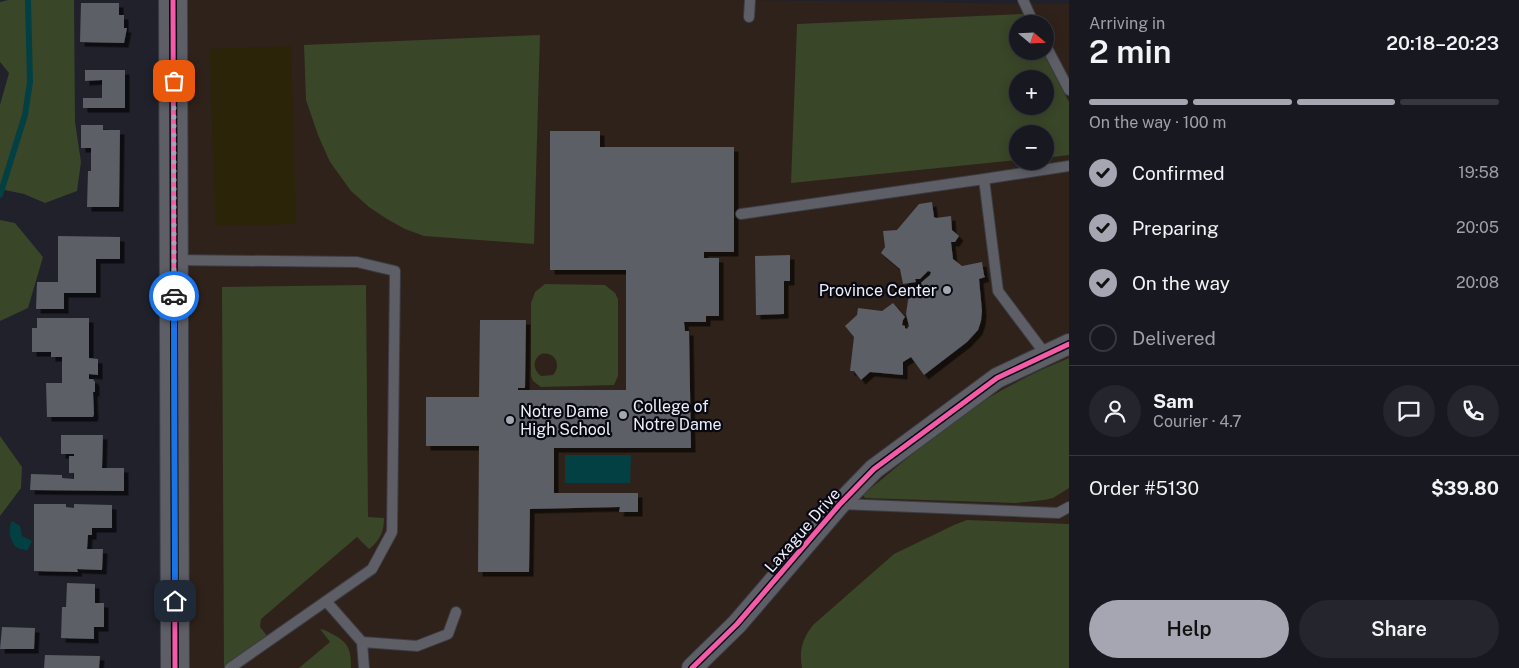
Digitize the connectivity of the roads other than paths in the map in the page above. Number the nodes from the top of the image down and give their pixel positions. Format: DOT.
graph roads {
  1 [pos="173,0"];
  2 [pos="750,0"];
  3 [pos="1023,0"];
  4 [pos="1030,15"];
  5 [pos="749,17"];
  6 [pos="1053,60"];
  7 [pos="1069,90"];
  8 [pos="1069,166"];
  9 [pos="984,179"];
  10 [pos="741,214"];
  11 [pos="174,260"];
  12 [pos="1069,344"];
  13 [pos="1046,355"];
  14 [pos="840,504"];
  15 [pos="1069,507"];
  16 [pos="326,601"];
  17 [pos="456,612"];
  18 [pos="362,642"];
  19 [pos="175,668"];
  20 [pos="230,668"];
  21 [pos="364,668"];
  22 [pos="692,668"];
  1 -- 11 [label="main road"];
  2 -- 5 [label="lane"];
  3 -- 4 [label="lane"];
  6 -- 7 [label="lane"];
  8 -- 9 [label="lane"];
  9 -- 10 [label="lane"];
  9 -- 13 [label="lane"];
  11 -- 16 [label="lane"];
  11 -- 19 [label="main road"];
  12 -- 13 [label="street, Laxague Drive"];
  13 -- 14 [label="street, Laxague Drive"];
  14 -- 15 [label="lane"];
  14 -- 22 [label="street, Laxague Drive"];
  16 -- 18 [label="lane"];
  16 -- 20 [label="lane"];
  17 -- 18 [label="lane"];
  18 -- 21 [label="lane"];
}
